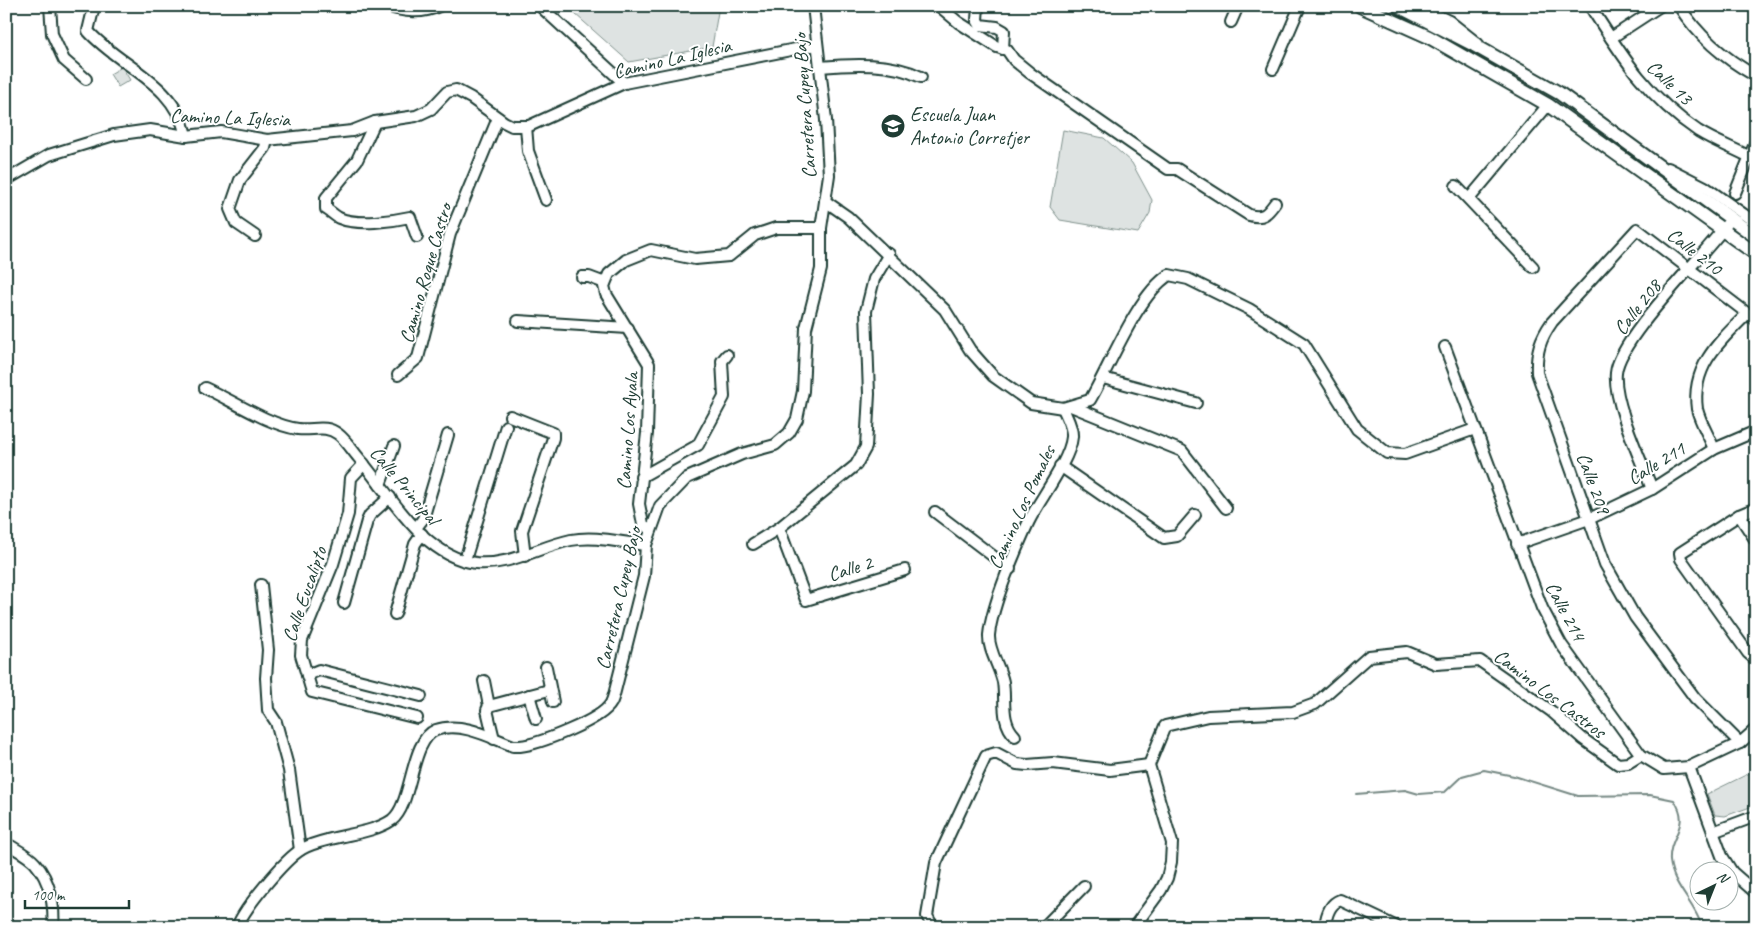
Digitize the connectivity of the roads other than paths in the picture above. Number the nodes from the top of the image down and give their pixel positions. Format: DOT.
graph roads {
  1 [pos="50,6"];
  2 [pos="94,6"];
  3 [pos="388,6"];
  4 [pos="439,6"];
  5 [pos="540,6"];
  6 [pos="813,6"];
  7 [pos="940,6"];
  8 [pos="978,6"];
  9 [pos="1238,6"];
  10 [pos="1300,6"];
  11 [pos="1360,6"];
  12 [pos="1398,6"];
  13 [pos="1418,6"];
  14 [pos="1440,6"];
  15 [pos="1590,6"];
  16 [pos="1660,6"];
  17 [pos="1679,6"];
  18 [pos="402,9"];
  19 [pos="1443,19"];
  20 [pos="1231,22"];
  21 [pos="1610,38"];
  22 [pos="816,45"];
  23 [pos="1003,49"];
  24 [pos="1490,54"];
  25 [pos="819,67"];
  26 [pos="1273,69"];
  27 [pos="1756,76"];
  28 [pos="921,77"];
  29 [pos="86,79"];
  30 [pos="624,83"];
  31 [pos="1548,106"];
  32 [pos="498,118"];
  33 [pos="375,122"];
  34 [pos="526,126"];
  35 [pos="186,136"];
  36 [pos="267,140"];
  37 [pos="1756,141"];
  38 [pos="1750,157"];
  39 [pos="1653,162"];
  40 [pos="6,180"];
  41 [pos="1456,186"];
  42 [pos="1735,193"];
  43 [pos="1469,199"];
  44 [pos="546,200"];
  45 [pos="825,201"];
  46 [pos="1275,203"];
  47 [pos="1732,219"];
  48 [pos="1756,223"];
  49 [pos="822,228"];
  50 [pos="1637,229"];
  51 [pos="1722,231"];
  52 [pos="255,236"];
  53 [pos="1756,237"];
  54 [pos="418,238"];
  55 [pos="889,254"];
  56 [pos="1756,254"];
  57 [pos="1533,267"];
  58 [pos="1690,270"];
  59 [pos="582,277"];
  60 [pos="606,283"];
  61 [pos="1751,317"];
  62 [pos="518,321"];
  63 [pos="628,328"];
  64 [pos="1445,348"];
  65 [pos="727,355"];
  66 [pos="398,375"];
  67 [pos="1103,378"];
  68 [pos="205,388"];
  69 [pos="1196,404"];
  70 [pos="1066,407"];
  71 [pos="1475,429"];
  72 [pos="1756,431"];
  73 [pos="448,435"];
  74 [pos="394,446"];
  75 [pos="1714,448"];
  76 [pos="364,464"];
  77 [pos="1060,466"];
  78 [pos="641,477"];
  79 [pos="380,485"];
  80 [pos="1652,489"];
  81 [pos="390,497"];
  82 [pos="1226,508"];
  83 [pos="1756,508"];
  84 [pos="935,512"];
  85 [pos="1195,515"];
  86 [pos="1738,515"];
  87 [pos="1588,519"];
  88 [pos="779,528"];
  89 [pos="650,530"];
  90 [pos="419,531"];
  91 [pos="1756,541"];
  92 [pos="754,544"];
  93 [pos="1517,544"];
  94 [pos="646,545"];
  95 [pos="525,556"];
  96 [pos="465,560"];
  97 [pos="1010,569"];
  98 [pos="905,570"];
  99 [pos="261,585"];
  100 [pos="344,603"];
  101 [pos="394,614"];
  102 [pos="1756,660"];
  103 [pos="546,666"];
  104 [pos="307,675"];
  105 [pos="484,681"];
  106 [pos="549,690"];
  107 [pos="529,695"];
  108 [pos="421,696"];
  109 [pos="553,702"];
  110 [pos="489,706"];
  111 [pos="417,718"];
  112 [pos="536,719"];
  113 [pos="1756,729"];
  114 [pos="1015,736"];
  115 [pos="494,739"];
  116 [pos="1740,743"];
  117 [pos="1641,755"];
  118 [pos="1149,765"];
  119 [pos="1689,767"];
  120 [pos="1756,816"];
  121 [pos="1713,832"];
  122 [pos="6,843"];
  123 [pos="300,850"];
  124 [pos="1084,886"];
  125 [pos="1756,893"];
  126 [pos="53,927"];
  127 [pos="237,927"];
  128 [pos="933,927"];
  129 [pos="1044,927"];
  130 [pos="1134,927"];
  131 [pos="1326,927"];
  132 [pos="1397,927"];
  1 -- 29 [label="street"];
  2 -- 35 [label="street"];
  3 -- 18 [label="street"];
  4 -- 18 [label="street"];
  5 -- 30 [label="street"];
  6 -- 22 [label="street, Carretera Cupey Bajo"];
  7 -- 23 [label="street"];
  8 -- 23 [label="street"];
  9 -- 20 [label="street"];
  10 -- 26 [label="street"];
  11 -- 31 [label="main road"];
  12 -- 24 [label="main road"];
  13 -- 19 [label="street"];
  14 -- 19 [label="street"];
  15 -- 21 [label="street, Calle 13"];
  16 -- 21 [label="street"];
  17 -- 27 [label="street"];
  19 -- 24 [label="street"];
  21 -- 38 [label="street, Calle 13"];
  22 -- 25 [label="street, Carretera Cupey Bajo"];
  22 -- 30 [label="street, Camino La Iglesia"];
  23 -- 46 [label="street"];
  24 -- 39 [label="main road"];
  25 -- 28 [label="street"];
  25 -- 45 [label="street, Carretera Cupey Bajo"];
  30 -- 34 [label="street, Camino La Iglesia"];
  31 -- 43 [label="street"];
  31 -- 51 [label="main road"];
  32 -- 33 [label="street, Camino La Iglesia"];
  32 -- 34 [label="street, Camino La Iglesia"];
  32 -- 66 [label="street, Camino Roque Castro"];
  33 -- 36 [label="street, Camino La Iglesia"];
  33 -- 54 [label="street"];
  34 -- 44 [label="street"];
  35 -- 36 [label="street, Camino La Iglesia"];
  35 -- 40 [label="street, Camino La Iglesia"];
  36 -- 52 [label="street"];
  37 -- 38 [label="street"];
  38 -- 42 [label="street"];
  39 -- 47 [label="main road"];
  39 -- 48 [label="street"];
  41 -- 43 [label="street"];
  43 -- 57 [label="street"];
  45 -- 49 [label="street, Carretera Cupey Bajo"];
  45 -- 55 [label="street"];
  47 -- 51 [label="street, Calle 208"];
  47 -- 53 [label="main road"];
  49 -- 60 [label="street"];
  49 -- 89 [label="street, Carretera Cupey Bajo"];
  50 -- 58 [label="street, Calle 210"];
  50 -- 87 [label="street, Calle 209"];
  51 -- 56 [label="main road"];
  51 -- 58 [label="street, Calle 208"];
  55 -- 70 [label="street"];
  55 -- 88 [label="street"];
  58 -- 61 [label="street, Calle 210"];
  58 -- 80 [label="street, Calle 208"];
  59 -- 60 [label="street"];
  60 -- 63 [label="street, Camino Los Ayala"];
  61 -- 75 [label="street"];
  62 -- 63 [label="street"];
  63 -- 78 [label="street, Camino Los Ayala"];
  64 -- 71 [label="street, Calle 214"];
  65 -- 78 [label="street"];
  67 -- 69 [label="street"];
  67 -- 70 [label="street"];
  67 -- 71 [label="street"];
  68 -- 76 [label="street, Calle Principal"];
  70 -- 77 [label="street, Camino Los Pomales"];
  70 -- 82 [label="street"];
  71 -- 93 [label="street, Calle 214"];
  72 -- 75 [label="street, Calle 211"];
  73 -- 90 [label="street"];
  74 -- 79 [label="street"];
  75 -- 80 [label="street, Calle 211"];
  76 -- 79 [label="street, Calle Principal"];
  76 -- 104 [label="street, Calle Eucalipto"];
  77 -- 85 [label="street"];
  77 -- 97 [label="street, Camino Los Pomales"];
  78 -- 89 [label="street, Camino Los Ayala"];
  79 -- 81 [label="street, Calle Principal"];
  80 -- 87 [label="street, Calle 211"];
  81 -- 90 [label="street, Calle Principal"];
  81 -- 100 [label="street"];
  83 -- 86 [label="street"];
  84 -- 97 [label="street"];
  86 -- 91 [label="street"];
  86 -- 102 [label="street"];
  87 -- 93 [label="street, Calle 211"];
  87 -- 116 [label="street, Calle 209"];
  88 -- 92 [label="street"];
  88 -- 98 [label="street, Calle 2"];
  89 -- 94 [label="street, Carretera Cupey Bajo"];
  90 -- 96 [label="street, Calle Principal"];
  90 -- 101 [label="street"];
  93 -- 117 [label="street, Calle 214"];
  94 -- 95 [label="street, Calle Principal"];
  94 -- 115 [label="street, Carretera Cupey Bajo"];
  95 -- 96 [label="street, Calle Principal"];
  95 -- 96 [label="street"];
  97 -- 114 [label="street, Camino Los Pomales"];
  99 -- 123 [label="street"];
  103 -- 106 [label="street"];
  104 -- 108 [label="street"];
  104 -- 111 [label="street, Calle Eucalipto"];
  105 -- 110 [label="street"];
  106 -- 107 [label="street"];
  106 -- 109 [label="street"];
  107 -- 110 [label="street"];
  107 -- 112 [label="street"];
  110 -- 115 [label="street"];
  113 -- 116 [label="street, Calle 214"];
  115 -- 123 [label="street, Carretera Cupey Bajo"];
  116 -- 119 [label="street, Calle 214"];
  117 -- 118 [label="street, Camino Los Castros"];
  117 -- 119 [label="street, Calle 214"];
  118 -- 128 [label="street"];
  118 -- 130 [label="street"];
  119 -- 121 [label="street"];
  120 -- 121 [label="street"];
  121 -- 125 [label="street"];
  122 -- 126 [label="street"];
  123 -- 127 [label="street, Carretera Cupey Bajo"];
  124 -- 129 [label="street"];
  131 -- 132 [label="street"];
}
